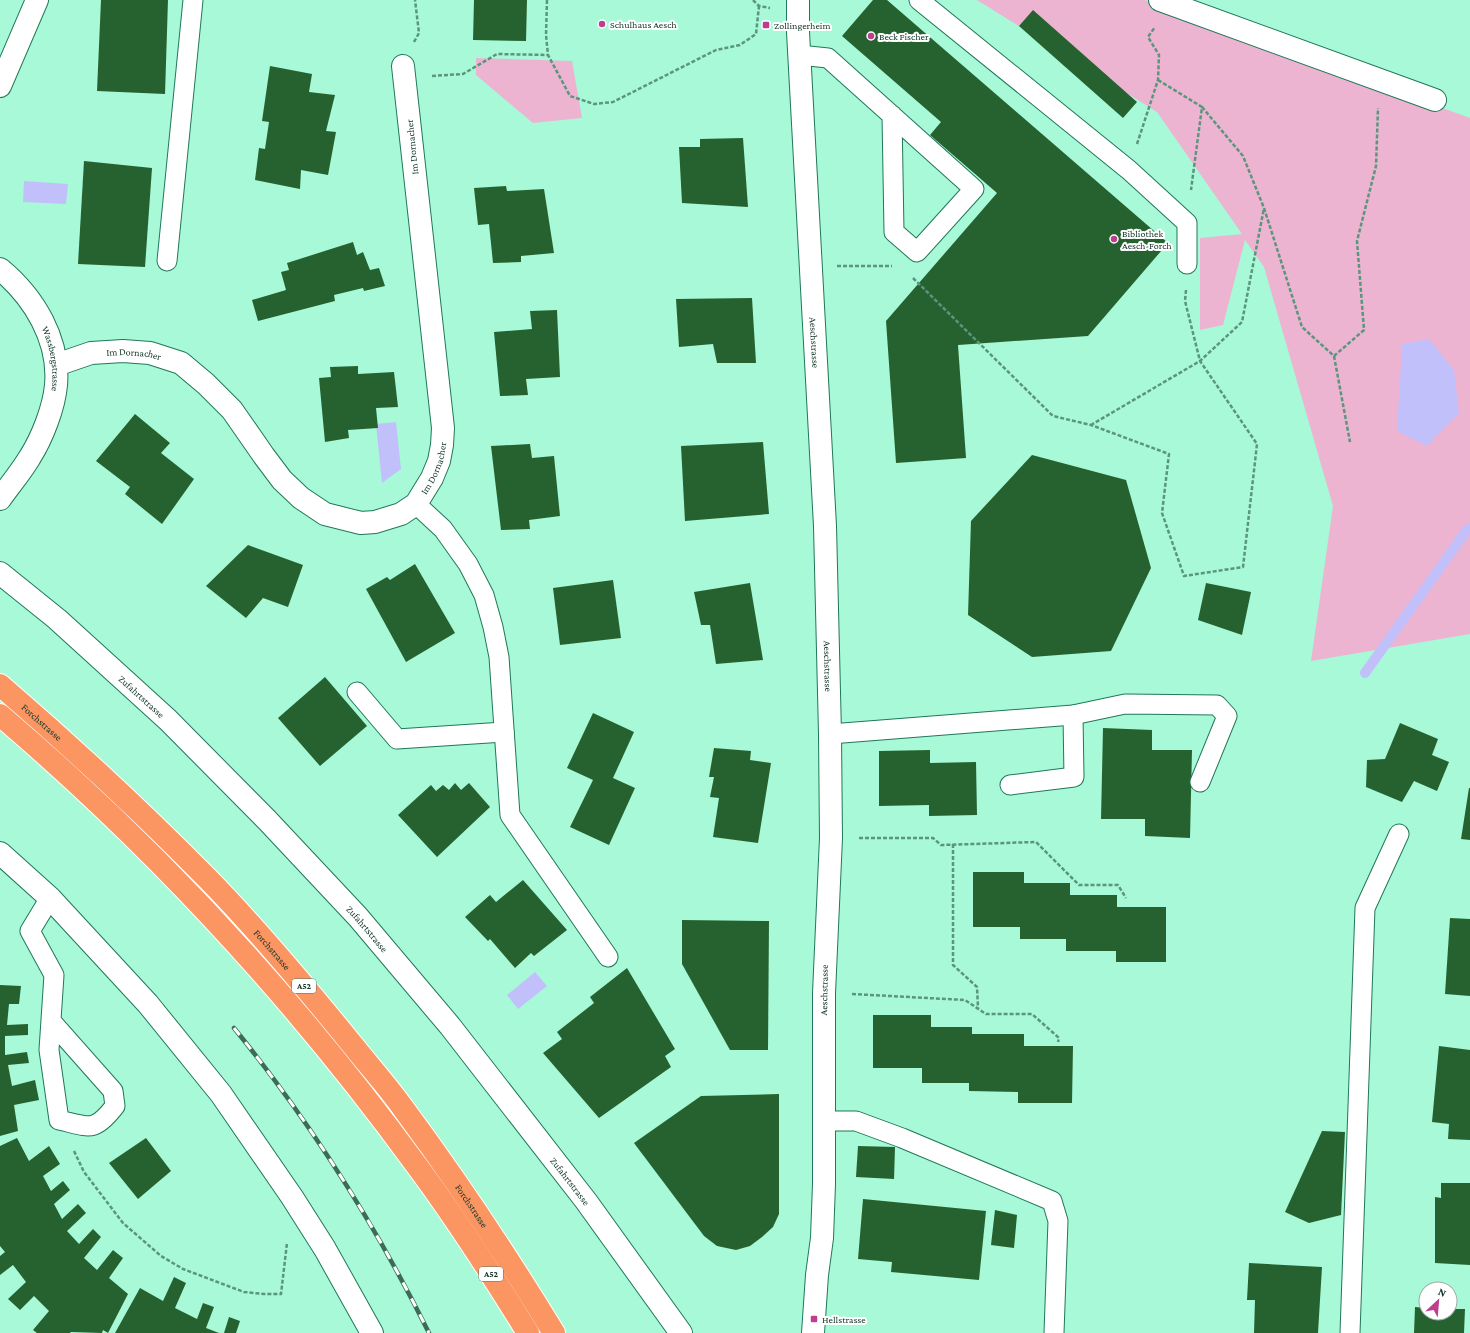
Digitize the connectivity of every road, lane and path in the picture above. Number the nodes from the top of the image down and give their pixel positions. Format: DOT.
graph roads {
  1 [pos="37,0"];
  2 [pos="193,0"];
  3 [pos="415,0"];
  4 [pos="547,0"];
  5 [pos="798,0"];
  6 [pos="919,0"];
  7 [pos="1166,2"];
  8 [pos="759,6"];
  9 [pos="548,55"];
  10 [pos="799,55"];
  11 [pos="403,66"];
  12 [pos="434,76"];
  13 [pos="1158,80"];
  14 [pos="1378,80"];
  15 [pos="0,86"];
  16 [pos="1435,100"];
  17 [pos="1202,107"];
  18 [pos="892,115"];
  19 [pos="1129,170"];
  20 [pos="1264,208"];
  21 [pos="1187,222"];
  22 [pos="168,261"];
  23 [pos="1187,264"];
  24 [pos="894,266"];
  25 [pos="833,267"];
  26 [pos="0,269"];
  27 [pos="912,277"];
  28 [pos="1334,356"];
  29 [pos="1200,361"];
  30 [pos="56,365"];
  31 [pos="1091,425"];
  32 [pos="1350,442"];
  33 [pos="0,499"];
  34 [pos="416,504"];
  35 [pos="0,573"];
  36 [pos="0,685"];
  37 [pos="357,692"];
  38 [pos="1073,714"];
  39 [pos="0,715"];
  40 [pos="504,732"];
  41 [pos="830,734"];
  42 [pos="1200,782"];
  43 [pos="1010,785"];
  44 [pos="1398,834"];
  45 [pos="831,838"];
  46 [pos="953,844"];
  47 [pos="0,853"];
  48 [pos="50,898"];
  49 [pos="1126,898"];
  50 [pos="608,957"];
  51 [pos="824,993"];
  52 [pos="978,1008"];
  53 [pos="51,1021"];
  54 [pos="1058,1042"];
  55 [pos="60,1120"];
  56 [pos="824,1121"];
  57 [pos="287,1242"];
  58 [pos="372,1333"];
  59 [pos="528,1333"];
  60 [pos="554,1333"];
  61 [pos="681,1333"];
  62 [pos="813,1333"];
  63 [pos="1054,1333"];
  64 [pos="1350,1333"];
  1 -- 15 [label="main road"];
  2 -- 22 [label="lane"];
  3 -- 11 [label="path"];
  4 -- 9 [label="path"];
  5 -- 10 [label="main road, Aeschstrasse"];
  6 -- 19 [label="lane"];
  7 -- 13 [label="path"];
  7 -- 14 [label="main road"];
  8 -- 9 [label="path"];
  9 -- 12 [label="path"];
  10 -- 18 [label="lane"];
  10 -- 41 [label="main road, Aeschstrasse"];
  11 -- 34 [label="main road, Im Dornacher"];
  13 -- 17 [label="path"];
  13 -- 19 [label="path"];
  14 -- 16 [label="main road"];
  14 -- 28 [label="path"];
  17 -- 20 [label="path"];
  17 -- 21 [label="path"];
  18 -- 18 [label="lane"];
  19 -- 21 [label="lane"];
  20 -- 28 [label="path"];
  20 -- 29 [label="path"];
  21 -- 23 [label="lane"];
  23 -- 29 [label="path"];
  24 -- 25 [label="path"];
  26 -- 30 [label="main road, Wassbergstrasse"];
  27 -- 31 [label="path"];
  28 -- 32 [label="path"];
  29 -- 31 [label="path"];
  29 -- 31 [label="path"];
  30 -- 33 [label="main road, Wassbergstrasse"];
  30 -- 34 [label="main road, Im Dornacher"];
  34 -- 40 [label="lane"];
  35 -- 61 [label="main road, Zufahrtstrasse"];
  36 -- 60 [label="highway, Forchstrasse / A52"];
  37 -- 40 [label="lane"];
  38 -- 41 [label="lane"];
  38 -- 42 [label="lane"];
  38 -- 43 [label="lane"];
  39 -- 59 [label="highway, A52"];
  40 -- 50 [label="lane"];
  41 -- 45 [label="main road, Aeschstrasse"];
  44 -- 64 [label="lane"];
  45 -- 46 [label="path"];
  45 -- 51 [label="main road, Aeschstrasse"];
  46 -- 49 [label="path"];
  46 -- 52 [label="path"];
  47 -- 48 [label="main road"];
  48 -- 53 [label="lane"];
  48 -- 58 [label="main road"];
  51 -- 52 [label="path"];
  51 -- 56 [label="main road, Aeschstrasse"];
  52 -- 54 [label="path"];
  53 -- 55 [label="lane"];
  53 -- 55 [label="lane"];
  55 -- 57 [label="path"];
  56 -- 62 [label="main road, Aeschstrasse"];
  56 -- 63 [label="lane"];
}
